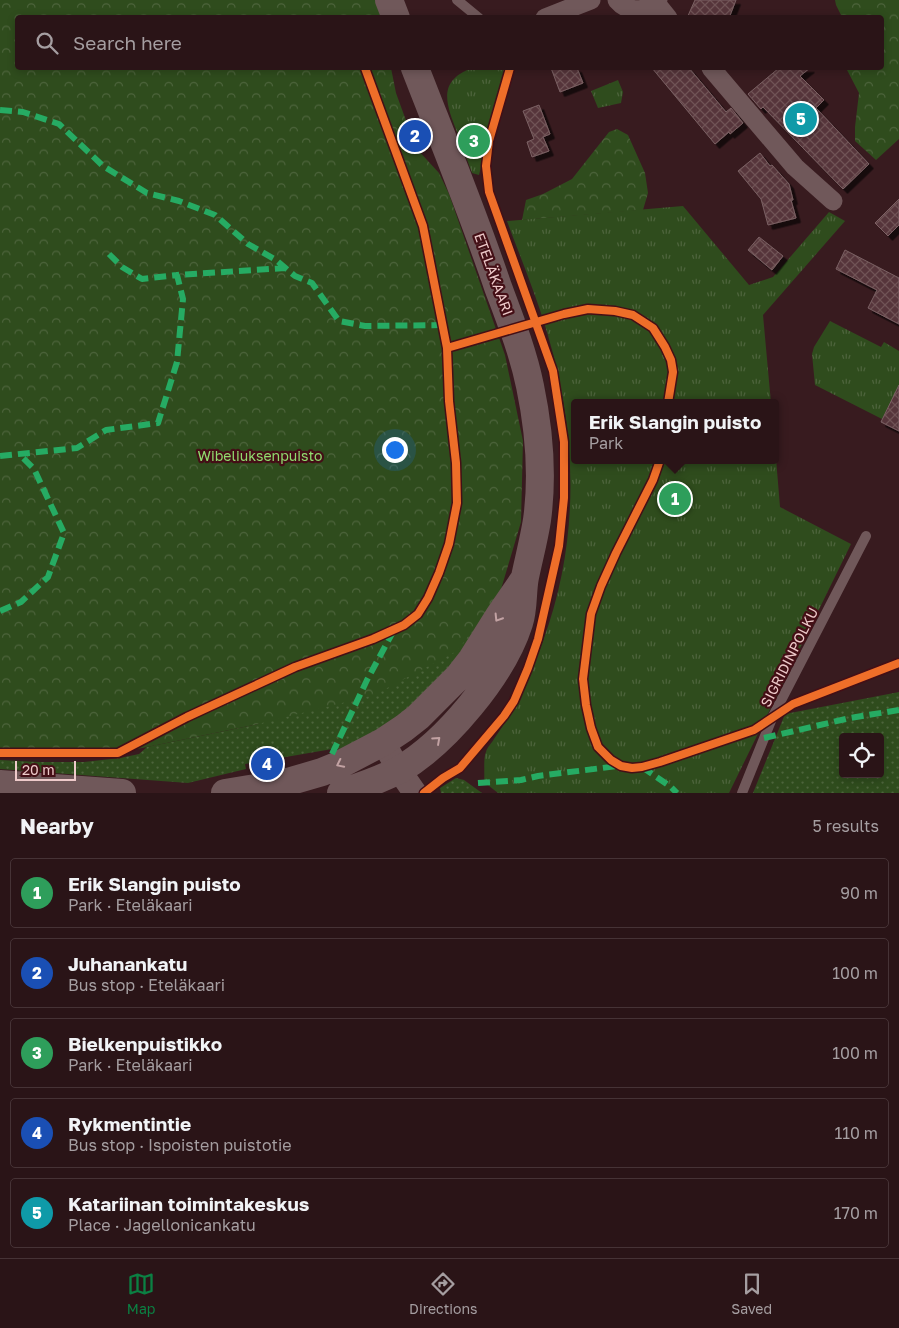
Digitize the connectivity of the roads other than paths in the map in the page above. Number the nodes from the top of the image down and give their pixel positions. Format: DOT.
graph roads {
  1 [pos="390,0"];
  2 [pos="458,0"];
  3 [pos="591,0"];
  4 [pos="617,0"];
  5 [pos="657,1"];
  6 [pos="395,15"];
  7 [pos="475,15"];
  8 [pos="553,15"];
  9 [pos="666,15"];
  10 [pos="415,70"];
  11 [pos="713,70"];
  12 [pos="833,201"];
  13 [pos="866,536"];
  14 [pos="525,578"];
  15 [pos="383,742"];
  16 [pos="399,770"];
  17 [pos="0,784"];
  18 [pos="122,793"];
  19 [pos="225,793"];
  20 [pos="341,793"];
  21 [pos="415,793"];
  22 [pos="742,793"];
  1 -- 6 [label="main road"];
  2 -- 7 [label="lane"];
  3 -- 8 [label="street"];
  4 -- 5 [label="street"];
  5 -- 9 [label="street"];
  10 -- 14 [label="main road, ETELÄKAARI"];
  11 -- 12 [label="street"];
  13 -- 22 [label="lane, SIGRIDINPOLKU"];
  14 -- 15 [label="main road, ETELÄKAARI, one-way"];
  16 -- 14 [label="main road, ETELÄKAARI, one-way"];
  15 -- 16 [label="street"];
  15 -- 19 [label="main road, ETELÄKAARI, one-way"];
  16 -- 20 [label="main road, ETELÄKAARI"];
  16 -- 21 [label="street"];
  17 -- 18 [label="main road"];
}
